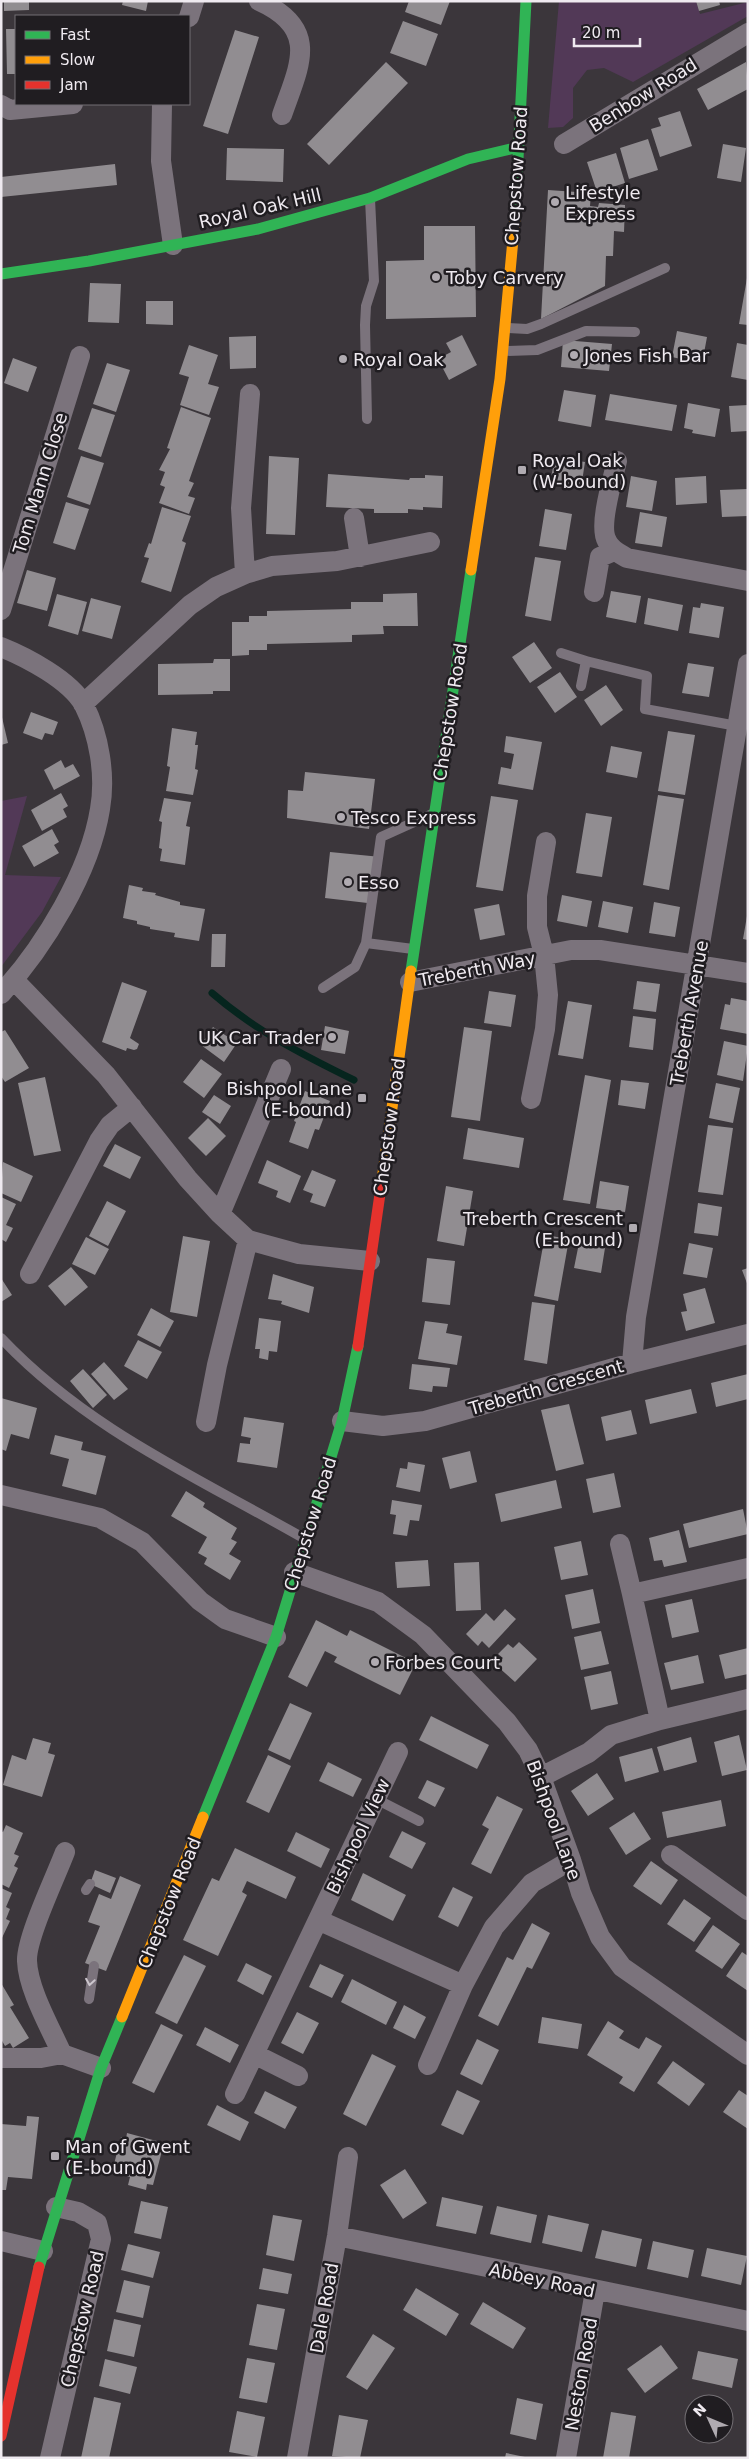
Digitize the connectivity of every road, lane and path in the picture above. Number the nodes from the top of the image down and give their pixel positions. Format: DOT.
graph roads {
  1 [pos="194,1"];
  2 [pos="260,1"];
  3 [pos="526,1"];
  4 [pos="190,15"];
  5 [pos="748,33"];
  6 [pos="1,105"];
  7 [pos="62,105"];
  8 [pos="162,105"];
  9 [pos="282,115"];
  10 [pos="564,144"];
  11 [pos="519,147"];
  12 [pos="370,198"];
  13 [pos="173,245"];
  14 [pos="665,268"];
  15 [pos="1,274"];
  16 [pos="506,328"];
  17 [pos="635,332"];
  18 [pos="503,352"];
  19 [pos="80,356"];
  20 [pos="250,394"];
  21 [pos="368,419"];
  22 [pos="617,460"];
  23 [pos="354,518"];
  24 [pos="430,542"];
  25 [pos="614,551"];
  26 [pos="360,557"];
  27 [pos="245,574"];
  28 [pos="748,581"];
  29 [pos="594,592"];
  30 [pos="1,610"];
  31 [pos="1,646"];
  32 [pos="561,653"];
  33 [pos="586,661"];
  34 [pos="747,670"];
  35 [pos="581,686"];
  36 [pos="83,704"];
  37 [pos="737,726"];
  38 [pos="435,813"];
  39 [pos="546,842"];
  40 [pos="366,943"];
  41 [pos="414,950"];
  42 [pos="544,955"];
  43 [pos="698,964"];
  44 [pos="748,972"];
  45 [pos="410,982"];
  46 [pos="8,987"];
  47 [pos="323,988"];
  48 [pos="281,1069"];
  49 [pos="531,1099"];
  50 [pos="132,1107"];
  51 [pos="220,1214"];
  52 [pos="248,1240"];
  53 [pos="370,1261"];
  54 [pos="30,1274"];
  55 [pos="748,1334"];
  56 [pos="1,1338"];
  57 [pos="632,1363"];
  58 [pos="342,1421"];
  59 [pos="206,1422"];
  60 [pos="1,1495"];
  61 [pos="306,1539"];
  62 [pos="620,1544"];
  63 [pos="748,1568"];
  64 [pos="294,1572"];
  65 [pos="632,1594"];
  66 [pos="276,1637"];
  67 [pos="748,1699"];
  68 [pos="660,1720"];
  69 [pos="398,1752"];
  70 [pos="541,1777"];
  71 [pos="376,1799"];
  72 [pos="419,1821"];
  73 [pos="65,1852"];
  74 [pos="671,1855"];
  75 [pos="571,1860"];
  76 [pos="748,1910"];
  77 [pos="318,1920"];
  78 [pos="94,1966"];
  79 [pos="463,1985"];
  80 [pos="88,1999"];
  81 [pos="62,2054"];
  82 [pos="254,2054"];
  83 [pos="748,2054"];
  84 [pos="1,2058"];
  85 [pos="428,2065"];
  86 [pos="101,2068"];
  87 [pos="298,2076"];
  88 [pos="235,2094"];
  89 [pos="348,2157"];
  90 [pos="56,2207"];
  91 [pos="337,2236"];
  92 [pos="1,2241"];
  93 [pos="43,2251"];
  94 [pos="595,2291"];
  95 [pos="748,2321"];
  96 [pos="1,2436"];
  97 [pos="50,2458"];
  98 [pos="297,2458"];
  99 [pos="566,2458"];
  1 -- 4 [label="street"];
  2 -- 9 [label="street"];
  3 -- 11 [label="main road, Chepstow Road"];
  5 -- 10 [label="street, Benbow Road"];
  6 -- 7 [label="street"];
  8 -- 13 [label="street"];
  11 -- 12 [label="main road, Royal Oak Hill"];
  11 -- 16 [label="main road, Chepstow Road"];
  12 -- 13 [label="main road, Royal Oak Hill"];
  12 -- 21 [label="lane"];
  13 -- 15 [label="main road, Royal Oak Hill"];
  14 -- 16 [label="lane"];
  16 -- 18 [label="main road, Chepstow Road"];
  17 -- 18 [label="lane"];
  18 -- 38 [label="main road, Chepstow Road"];
  19 -- 30 [label="street, Tom Mann Close"];
  20 -- 27 [label="street"];
  22 -- 25 [label="street"];
  23 -- 26 [label="street"];
  24 -- 26 [label="street"];
  25 -- 28 [label="street"];
  25 -- 29 [label="street"];
  26 -- 27 [label="street"];
  27 -- 36 [label="street"];
  31 -- 36 [label="street"];
  32 -- 33 [label="lane"];
  33 -- 35 [label="lane"];
  33 -- 37 [label="lane"];
  34 -- 37 [label="street, Treberth Avenue"];
  36 -- 46 [label="street"];
  37 -- 43 [label="street, Treberth Avenue"];
  38 -- 40 [label="lane"];
  38 -- 41 [label="main road, Chepstow Road"];
  39 -- 42 [label="street, Treberth Way"];
  40 -- 41 [label="lane"];
  40 -- 47 [label="lane"];
  41 -- 45 [label="main road, Chepstow Road"];
  42 -- 43 [label="street, Treberth Way"];
  42 -- 45 [label="street, Treberth Way"];
  42 -- 49 [label="street"];
  43 -- 44 [label="street, Treberth Way"];
  43 -- 57 [label="street, Treberth Avenue"];
  45 -- 53 [label="main road, Chepstow Road"];
  46 -- 50 [label="street"];
  48 -- 51 [label="street"];
  50 -- 51 [label="street"];
  50 -- 54 [label="street"];
  51 -- 52 [label="street"];
  52 -- 53 [label="street"];
  52 -- 59 [label="street"];
  53 -- 58 [label="main road, Chepstow Road"];
  55 -- 57 [label="street, Treberth Crescent"];
  56 -- 61 [label="lane"];
  57 -- 58 [label="street, Treberth Crescent"];
  58 -- 61 [label="main road, Chepstow Road"];
  60 -- 66 [label="street"];
  61 -- 64 [label="main road, Chepstow Road"];
  62 -- 65 [label="street"];
  63 -- 65 [label="street"];
  64 -- 66 [label="main road, Chepstow Road"];
  64 -- 70 [label="street, Bishpool Lane"];
  65 -- 68 [label="street"];
  66 -- 86 [label="main road, Chepstow Road"];
  67 -- 68 [label="street"];
  68 -- 70 [label="street"];
  69 -- 71 [label="street, Bishpool View"];
  70 -- 75 [label="street, Bishpool Lane"];
  71 -- 72 [label="lane"];
  71 -- 77 [label="street, Bishpool View"];
  73 -- 81 [label="street"];
  74 -- 76 [label="street"];
  75 -- 79 [label="street"];
  75 -- 83 [label="street, Bishpool Lane"];
  77 -- 79 [label="street"];
  77 -- 82 [label="street, Bishpool View"];
  78 -- 80 [label="lane, one-way"];
  79 -- 85 [label="street"];
  81 -- 84 [label="street"];
  81 -- 86 [label="street"];
  82 -- 87 [label="street"];
  82 -- 88 [label="street, Bishpool View"];
  86 -- 90 [label="main road, Chepstow Road"];
  89 -- 91 [label="street, Dale Road"];
  90 -- 93 [label="main road, Chepstow Road"];
  90 -- 97 [label="street, Chepstow Road"];
  91 -- 94 [label="street, Abbey Road"];
  91 -- 98 [label="street, Dale Road"];
  92 -- 93 [label="street"];
  93 -- 96 [label="main road, Chepstow Road"];
  94 -- 95 [label="street, Abbey Road"];
  94 -- 99 [label="street, Neston Road"];
}
